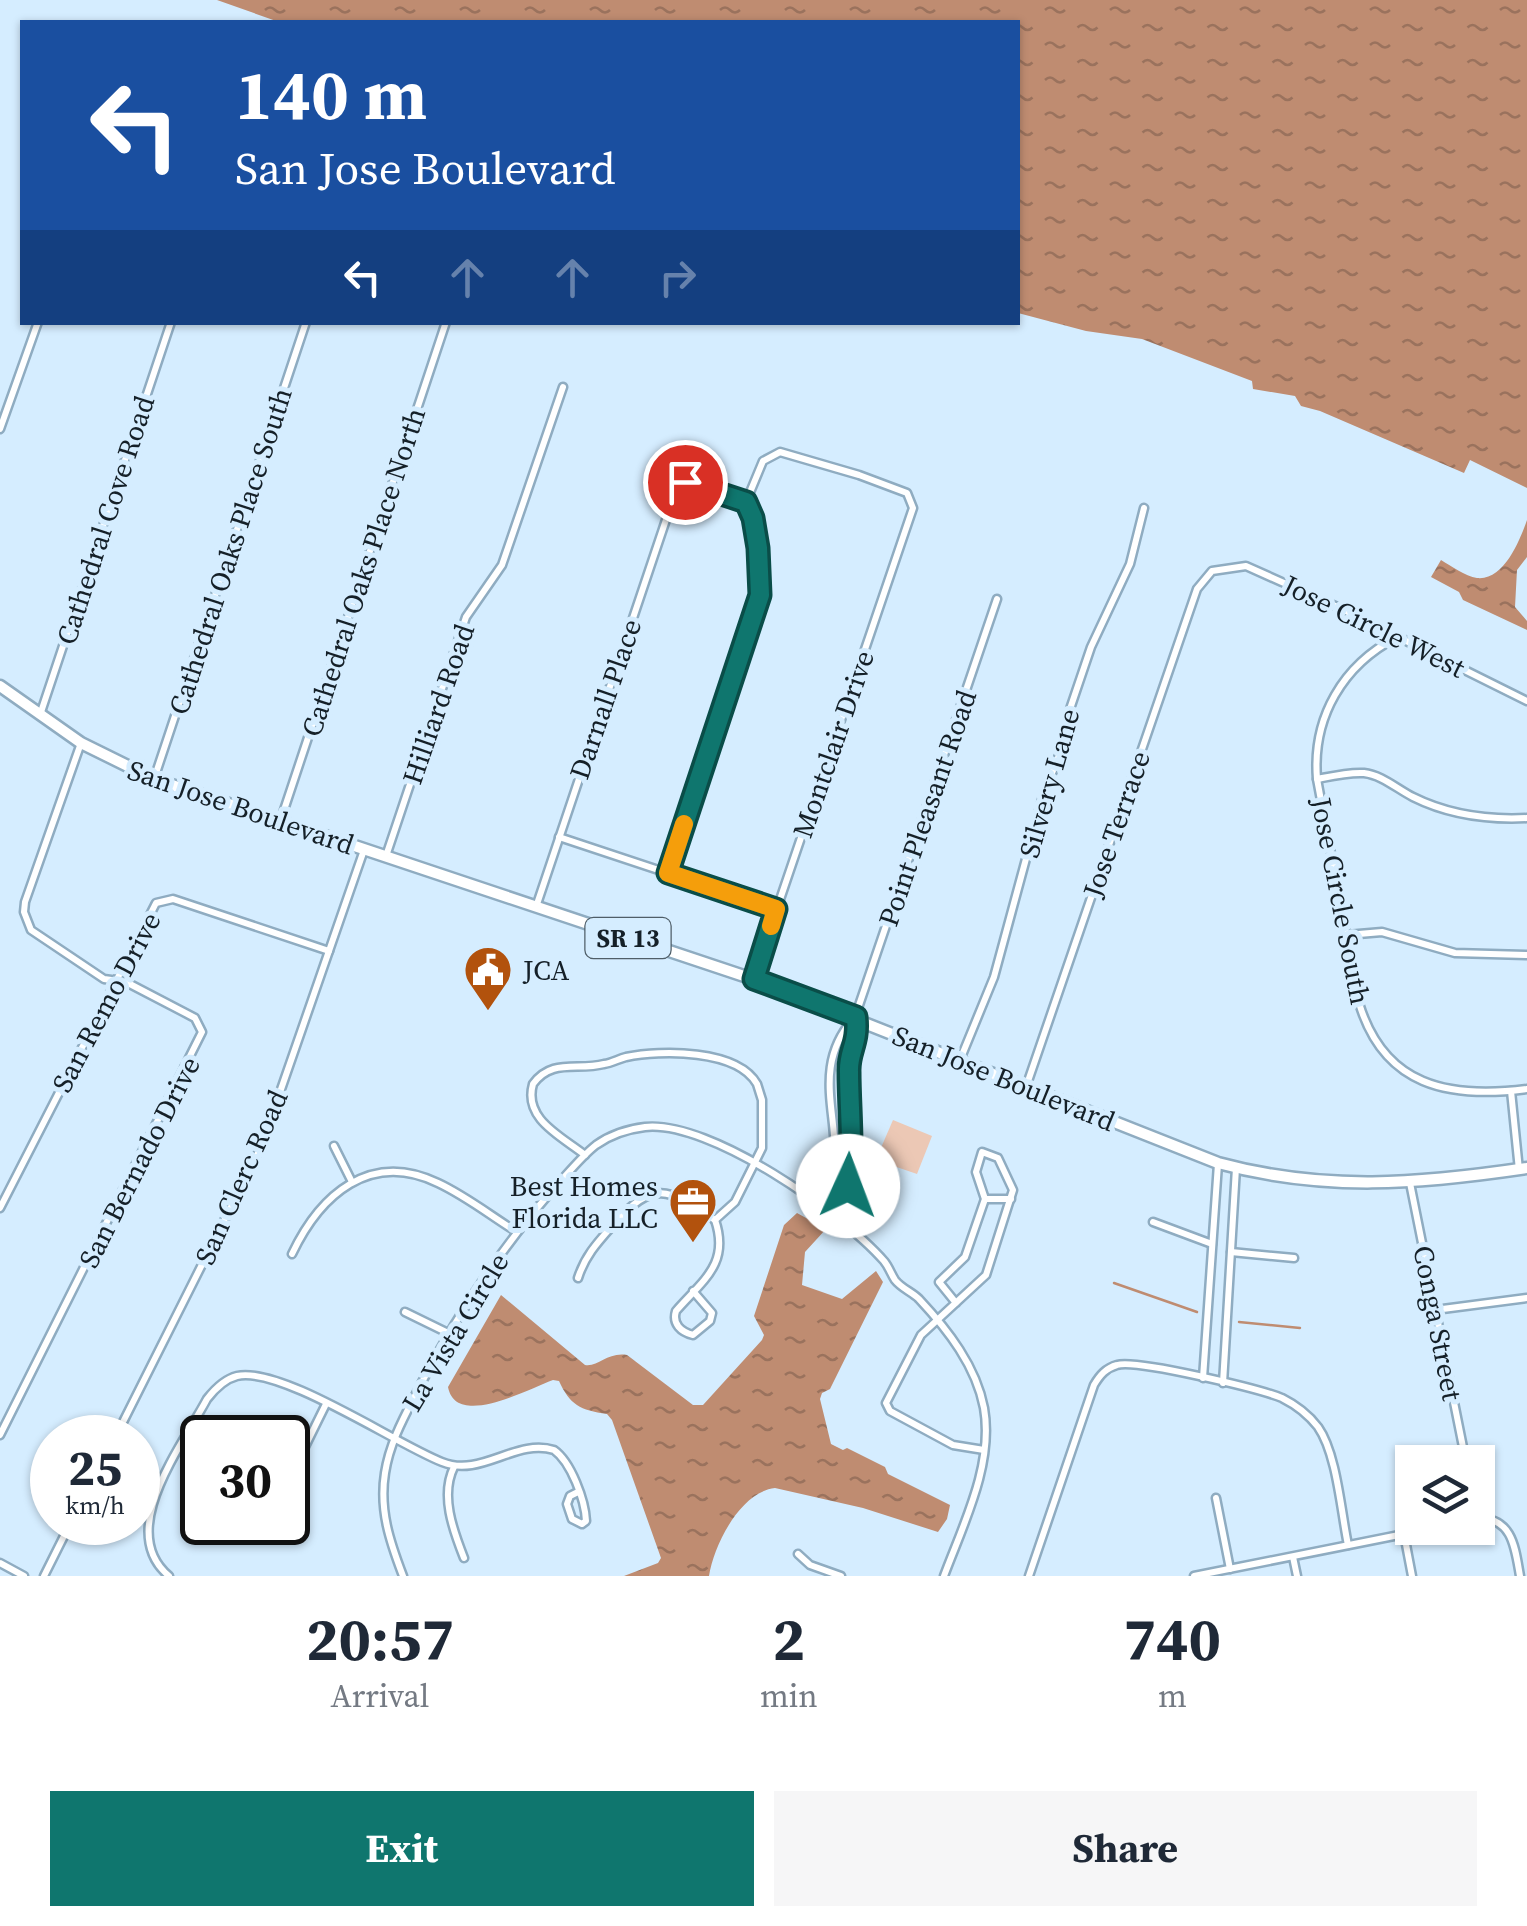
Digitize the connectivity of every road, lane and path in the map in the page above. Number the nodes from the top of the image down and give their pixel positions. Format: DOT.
graph roads {
  1 [pos="37,325"];
  2 [pos="169,325"];
  3 [pos="305,325"];
  4 [pos="445,325"];
  5 [pos="563,387"];
  6 [pos="0,429"];
  7 [pos="746,502"];
  8 [pos="1144,508"];
  9 [pos="1216,568"];
  10 [pos="997,600"];
  11 [pos="1396,636"];
  12 [pos="0,686"];
  13 [pos="1527,701"];
  14 [pos="39,717"];
  15 [pos="81,743"];
  16 [pos="154,779"];
  17 [pos="1317,779"];
  18 [pos="1527,818"];
  19 [pos="280,822"];
  20 [pos="559,838"];
  21 [pos="364,850"];
  22 [pos="386,857"];
  23 [pos="668,873"];
  24 [pos="536,907"];
  25 [pos="776,909"];
  26 [pos="1346,936"];
  27 [pos="329,950"];
  28 [pos="1527,955"];
  29 [pos="754,979"];
  30 [pos="115,981"];
  31 [pos="856,1017"];
  32 [pos="960,1060"];
  33 [pos="1026,1087"];
  34 [pos="1527,1090"];
  35 [pos="1511,1091"];
  36 [pos="850,1112"];
  37 [pos="830,1114"];
  38 [pos="334,1146"];
  39 [pos="836,1154"];
  40 [pos="849,1154"];
  41 [pos="585,1155"];
  42 [pos="1218,1163"];
  43 [pos="754,1164"];
  44 [pos="1236,1168"];
  45 [pos="1523,1169"];
  46 [pos="352,1182"];
  47 [pos="1410,1183"];
  48 [pos="1011,1199"];
  49 [pos="986,1200"];
  50 [pos="820,1202"];
  51 [pos="0,1208"];
  52 [pos="832,1213"];
  53 [pos="715,1220"];
  54 [pos="1153,1222"];
  55 [pos="516,1232"];
  56 [pos="1212,1244"];
  57 [pos="1231,1252"];
  58 [pos="292,1254"];
  59 [pos="1294,1258"];
  60 [pos="578,1278"];
  61 [pos="693,1291"];
  62 [pos="1527,1298"];
  63 [pos="956,1303"];
  64 [pos="1435,1310"];
  65 [pos="404,1312"];
  66 [pos="935,1320"];
  67 [pos="448,1333"];
  68 [pos="1203,1378"];
  69 [pos="1222,1383"];
  70 [pos="326,1404"];
  71 [pos="127,1415"];
  72 [pos="0,1435"];
  73 [pos="310,1436"];
  74 [pos="394,1439"];
  75 [pos="1463,1445"];
  76 [pos="984,1450"];
  77 [pos="455,1466"];
  78 [pos="578,1492"];
  79 [pos="1216,1498"];
  80 [pos="1495,1522"];
  81 [pos="1395,1536"];
  82 [pos="60,1545"];
  83 [pos="1406,1545"];
  84 [pos="1348,1546"];
  85 [pos="798,1554"];
  86 [pos="1293,1556"];
  87 [pos="464,1558"];
  88 [pos="0,1564"];
  89 [pos="1230,1569"];
  90 [pos="24,1576"];
  91 [pos="44,1576"];
  92 [pos="169,1576"];
  93 [pos="403,1576"];
  94 [pos="841,1576"];
  95 [pos="944,1576"];
  96 [pos="1029,1576"];
  97 [pos="1194,1576"];
  98 [pos="1297,1576"];
  99 [pos="1412,1576"];
  100 [pos="1520,1576"];
  1 -- 6 [label="street"];
  2 -- 14 [label="street, Cathedral Cove Road"];
  3 -- 16 [label="street, Cathedral Oaks Place South"];
  4 -- 19 [label="street, Cathedral Oaks Place North"];
  5 -- 22 [label="street, Hilliard Road"];
  7 -- 20 [label="street, Darnall Place"];
  7 -- 23 [label="street"];
  7 -- 25 [label="street, Montclair Drive"];
  8 -- 32 [label="street, Silvery Lane"];
  9 -- 11 [label="street, Jose Circle West"];
  9 -- 33 [label="street, Jose Terrace"];
  10 -- 31 [label="street, Point Pleasant Road"];
  11 -- 13 [label="street, Jose Circle West"];
  11 -- 17 [label="street, Jose Circle South"];
  12 -- 14 [label="main road, San Jose Boulevard / SR 13"];
  14 -- 15 [label="main road, San Jose Boulevard / SR 13"];
  15 -- 16 [label="main road, San Jose Boulevard / SR 13"];
  15 -- 30 [label="street, San Bernado Drive"];
  16 -- 19 [label="main road, San Jose Boulevard / SR 13"];
  17 -- 18 [label="street"];
  17 -- 26 [label="street, Jose Circle South"];
  19 -- 21 [label="main road, San Jose Boulevard / SR 13"];
  20 -- 23 [label="street"];
  20 -- 24 [label="street, Darnall Place"];
  21 -- 22 [label="main road, San Jose Boulevard / SR 13"];
  21 -- 27 [label="street, San Clerc Road"];
  22 -- 24 [label="main road, San Jose Boulevard / SR 13"];
  23 -- 25 [label="street"];
  24 -- 29 [label="main road, San Jose Boulevard / SR 13"];
  25 -- 29 [label="street, Montclair Drive"];
  26 -- 28 [label="street"];
  26 -- 35 [label="street, Jose Circle South"];
  27 -- 30 [label="street, San Remo Drive"];
  27 -- 71 [label="street, San Clerc Road"];
  29 -- 31 [label="main road, San Jose Boulevard / SR 13"];
  30 -- 51 [label="street, San Remo Drive"];
  30 -- 72 [label="street, San Bernado Drive"];
  31 -- 32 [label="main road, San Jose Boulevard / SR 13"];
  31 -- 36 [label="street, Point Pleasant Road"];
  31 -- 37 [label="street, Point Pleasant Road"];
  32 -- 33 [label="main road, San Jose Boulevard / SR 13"];
  33 -- 42 [label="main road, San Jose Boulevard / SR 13"];
  34 -- 35 [label="street, Jose Circle South"];
  35 -- 45 [label="street"];
  36 -- 37 [label="street"];
  36 -- 40 [label="street, Point Pleasant Road"];
  37 -- 39 [label="street, Point Pleasant Road"];
  38 -- 46 [label="street"];
  39 -- 40 [label="street"];
  39 -- 50 [label="street, Point Pleasant Road"];
  40 -- 52 [label="street, Point Pleasant Road"];
  41 -- 43 [label="street, La Vista Circle"];
  41 -- 43 [label="street"];
  41 -- 55 [label="street, La Vista Circle"];
  42 -- 44 [label="main road, San Jose Boulevard / SR 13"];
  42 -- 56 [label="street"];
  43 -- 50 [label="street, La Vista Circle"];
  43 -- 53 [label="street"];
  44 -- 47 [label="main road, San Jose Boulevard / SR 13"];
  44 -- 57 [label="street"];
  45 -- 47 [label="main road, San Jose Boulevard / SR 13"];
  46 -- 55 [label="street"];
  46 -- 58 [label="street"];
  47 -- 64 [label="street, Conga Street"];
  48 -- 49 [label="street"];
  48 -- 49 [label="street"];
  48 -- 63 [label="street"];
  49 -- 63 [label="street"];
  50 -- 52 [label="street, La Vista Circle"];
  52 -- 66 [label="street, La Vista Circle"];
  53 -- 60 [label="street"];
  53 -- 61 [label="street"];
  54 -- 56 [label="street"];
  55 -- 67 [label="street, La Vista Circle"];
  56 -- 68 [label="street"];
  57 -- 59 [label="street"];
  57 -- 69 [label="street"];
  61 -- 61 [label="street"];
  62 -- 64 [label="street"];
  63 -- 66 [label="street"];
  64 -- 75 [label="street, Conga Street"];
  65 -- 67 [label="street"];
  66 -- 76 [label="street, La Vista Circle"];
  66 -- 76 [label="street"];
  67 -- 74 [label="street, La Vista Circle"];
  68 -- 69 [label="street"];
  68 -- 96 [label="street"];
  69 -- 84 [label="street"];
  70 -- 73 [label="street"];
  70 -- 74 [label="street"];
  70 -- 92 [label="street"];
  74 -- 77 [label="street"];
  74 -- 93 [label="street, La Vista Circle"];
  76 -- 95 [label="street, La Vista Circle"];
  77 -- 78 [label="street"];
  77 -- 87 [label="street"];
  78 -- 78 [label="street"];
  79 -- 89 [label="street"];
  80 -- 100 [label="street"];
  81 -- 84 [label="street"];
  82 -- 91 [label="street"];
  83 -- 99 [label="street"];
  84 -- 86 [label="street"];
  85 -- 94 [label="street"];
  86 -- 89 [label="street"];
  86 -- 98 [label="street"];
  88 -- 90 [label="street"];
  89 -- 97 [label="street"];
}
